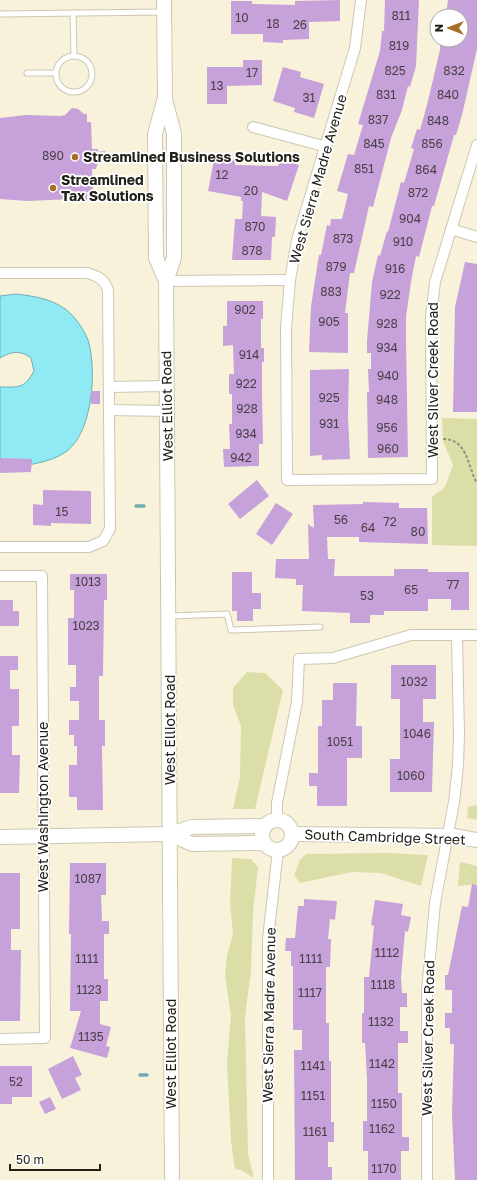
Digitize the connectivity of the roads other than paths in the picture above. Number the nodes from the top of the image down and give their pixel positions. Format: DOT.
graph roads {
  1 [pos="361,0"];
  2 [pos="164,6"];
  3 [pos="73,13"];
  4 [pos="0,14"];
  5 [pos="74,56"];
  6 [pos="27,73"];
  7 [pos="56,73"];
  8 [pos="253,127"];
  9 [pos="477,144"];
  10 [pos="326,147"];
  11 [pos="451,230"];
  12 [pos="477,237"];
  13 [pos="0,273"];
  14 [pos="290,280"];
  15 [pos="166,281"];
  16 [pos="167,386"];
  17 [pos="109,387"];
  18 [pos="109,410"];
  19 [pos="168,411"];
  20 [pos="432,479"];
  21 [pos="0,547"];
  22 [pos="0,576"];
  23 [pos="169,616"];
  24 [pos="320,627"];
  25 [pos="457,635"];
  26 [pos="477,635"];
  27 [pos="271,823"];
  28 [pos="170,834"];
  29 [pos="292,834"];
  30 [pos="44,836"];
  31 [pos="447,836"];
  32 [pos="0,837"];
  33 [pos="477,840"];
  34 [pos="264,843"];
  35 [pos="278,850"];
  36 [pos="0,1038"];
  37 [pos="172,1180"];
  38 [pos="268,1180"];
  39 [pos="427,1180"];
  1 -- 10 [label="street, West Sierra Madre Avenue"];
  2 -- 3 [label="lane"];
  2 -- 15 [label="main road, West Elliot Road"];
  3 -- 4 [label="lane"];
  3 -- 5 [label="lane"];
  5 -- 7 [label="lane"];
  5 -- 7 [label="lane"];
  6 -- 7 [label="lane"];
  8 -- 10 [label="street"];
  9 -- 11 [label="street, West Silver Creek Road"];
  10 -- 14 [label="street, West Sierra Madre Avenue"];
  11 -- 12 [label="street"];
  11 -- 20 [label="street, West Silver Creek Road"];
  13 -- 17 [label="street"];
  14 -- 15 [label="street"];
  14 -- 20 [label="street, West Sierra Madre Avenue"];
  15 -- 16 [label="main road, West Elliot Road"];
  16 -- 17 [label="street"];
  16 -- 19 [label="main road, West Elliot Road"];
  17 -- 18 [label="street"];
  18 -- 19 [label="street"];
  18 -- 21 [label="street"];
  19 -- 23 [label="main road, West Elliot Road"];
  22 -- 30 [label="street, West Washington Avenue"];
  23 -- 24 [label="lane"];
  23 -- 28 [label="main road, West Elliot Road"];
  25 -- 26 [label="street"];
  25 -- 27 [label="street"];
  25 -- 31 [label="street, West Silver Creek Road"];
  27 -- 28 [label="main road"];
  27 -- 29 [label="main road"];
  27 -- 34 [label="main road"];
  28 -- 30 [label="main road"];
  28 -- 34 [label="main road"];
  28 -- 37 [label="main road, West Elliot Road"];
  29 -- 31 [label="main road, South Cambridge Street"];
  29 -- 35 [label="main road"];
  30 -- 32 [label="main road"];
  30 -- 36 [label="street, West Washington Avenue"];
  31 -- 33 [label="main road, South Cambridge Street"];
  31 -- 39 [label="street, West Silver Creek Road"];
  34 -- 35 [label="main road"];
  35 -- 38 [label="street, West Sierra Madre Avenue"];
}
